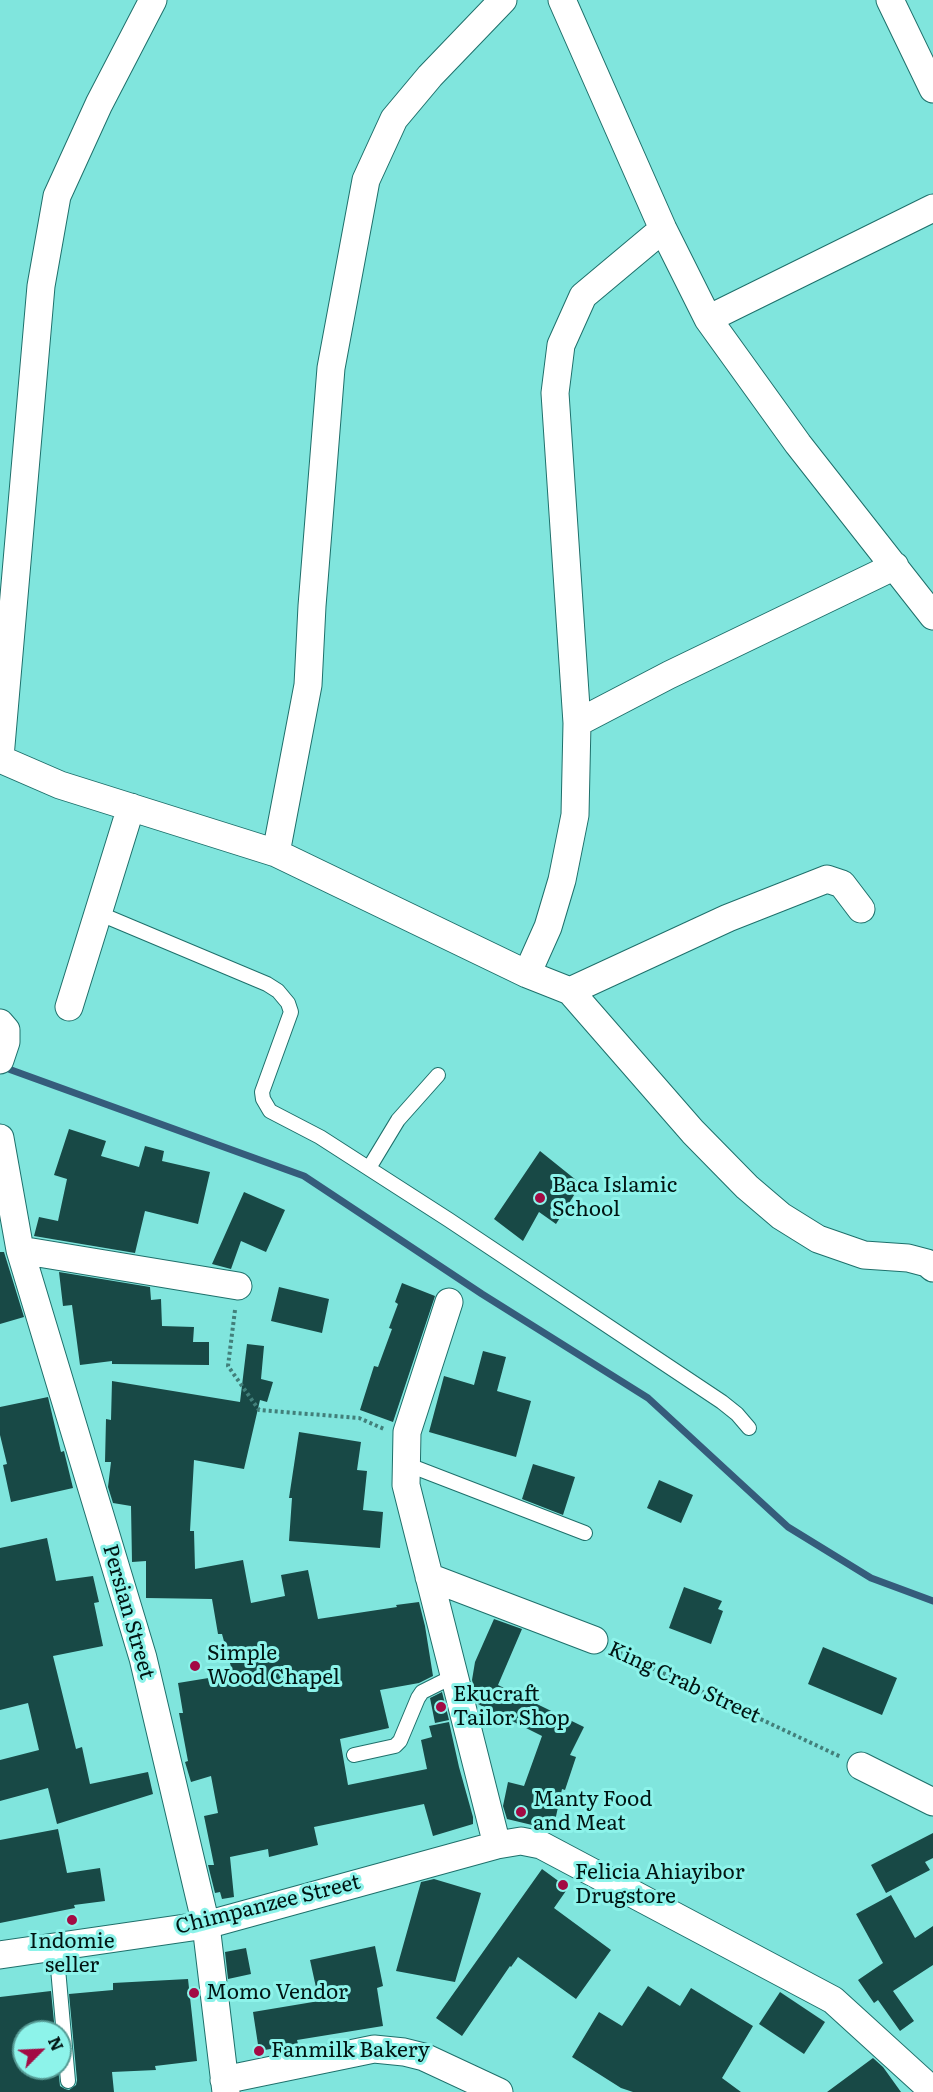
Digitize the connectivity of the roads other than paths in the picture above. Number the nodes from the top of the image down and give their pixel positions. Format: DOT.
graph roads {
  1 [pos="153,0"];
  2 [pos="503,0"];
  3 [pos="562,0"];
  4 [pos="890,0"];
  5 [pos="933,89"];
  6 [pos="933,208"];
  7 [pos="663,230"];
  8 [pos="708,319"];
  9 [pos="895,567"];
  10 [pos="933,616"];
  11 [pos="577,723"];
  12 [pos="0,758"];
  13 [pos="131,807"];
  14 [pos="276,853"];
  15 [pos="861,909"];
  16 [pos="98,913"];
  17 [pos="527,974"];
  18 [pos="570,991"];
  19 [pos="69,1007"];
  20 [pos="438,1076"];
  21 [pos="0,1138"];
  22 [pos="369,1168"];
  23 [pos="933,1245"];
  24 [pos="20,1250"];
  25 [pos="908,1258"];
  26 [pos="933,1268"];
  27 [pos="238,1286"];
  28 [pos="449,1302"];
  29 [pos="749,1428"];
  30 [pos="406,1452"];
  31 [pos="585,1533"];
  32 [pos="429,1577"];
  33 [pos="594,1640"];
  34 [pos="454,1676"];
  35 [pos="354,1755"];
  36 [pos="861,1766"];
  37 [pos="933,1802"];
  38 [pos="497,1845"];
  39 [pos="206,1925"];
  40 [pos="56,1946"];
  41 [pos="0,1955"];
  42 [pos="68,2081"];
  43 [pos="225,2086"];
  44 [pos="933,2091"];
  45 [pos="499,2092"];
  1 -- 12 [label="street"];
  2 -- 14 [label="street"];
  3 -- 7 [label="street"];
  4 -- 5 [label="street"];
  6 -- 8 [label="street"];
  7 -- 8 [label="street"];
  7 -- 11 [label="street"];
  8 -- 9 [label="street"];
  9 -- 10 [label="street"];
  9 -- 11 [label="street"];
  11 -- 17 [label="street"];
  12 -- 13 [label="street"];
  13 -- 14 [label="street"];
  13 -- 16 [label="street"];
  14 -- 17 [label="street"];
  15 -- 18 [label="street"];
  16 -- 19 [label="street"];
  16 -- 22 [label="lane"];
  17 -- 18 [label="street"];
  18 -- 25 [label="street"];
  20 -- 22 [label="lane"];
  21 -- 24 [label="street, Persian Street"];
  22 -- 29 [label="lane"];
  23 -- 25 [label="street"];
  24 -- 27 [label="street"];
  24 -- 39 [label="street, Persian Street"];
  25 -- 26 [label="street"];
  28 -- 30 [label="street"];
  30 -- 31 [label="lane"];
  30 -- 32 [label="street"];
  32 -- 33 [label="street, King Crab Street"];
  32 -- 34 [label="street"];
  34 -- 35 [label="lane"];
  34 -- 38 [label="street"];
  36 -- 37 [label="street"];
  38 -- 39 [label="street, Chimpanzee Street"];
  38 -- 44 [label="street, Chimpanzee Street"];
  39 -- 40 [label="street, Chimpanzee Street"];
  39 -- 43 [label="street, Persian Street"];
  40 -- 41 [label="street, Chimpanzee Street"];
  40 -- 42 [label="lane"];
  43 -- 45 [label="street"];
}
